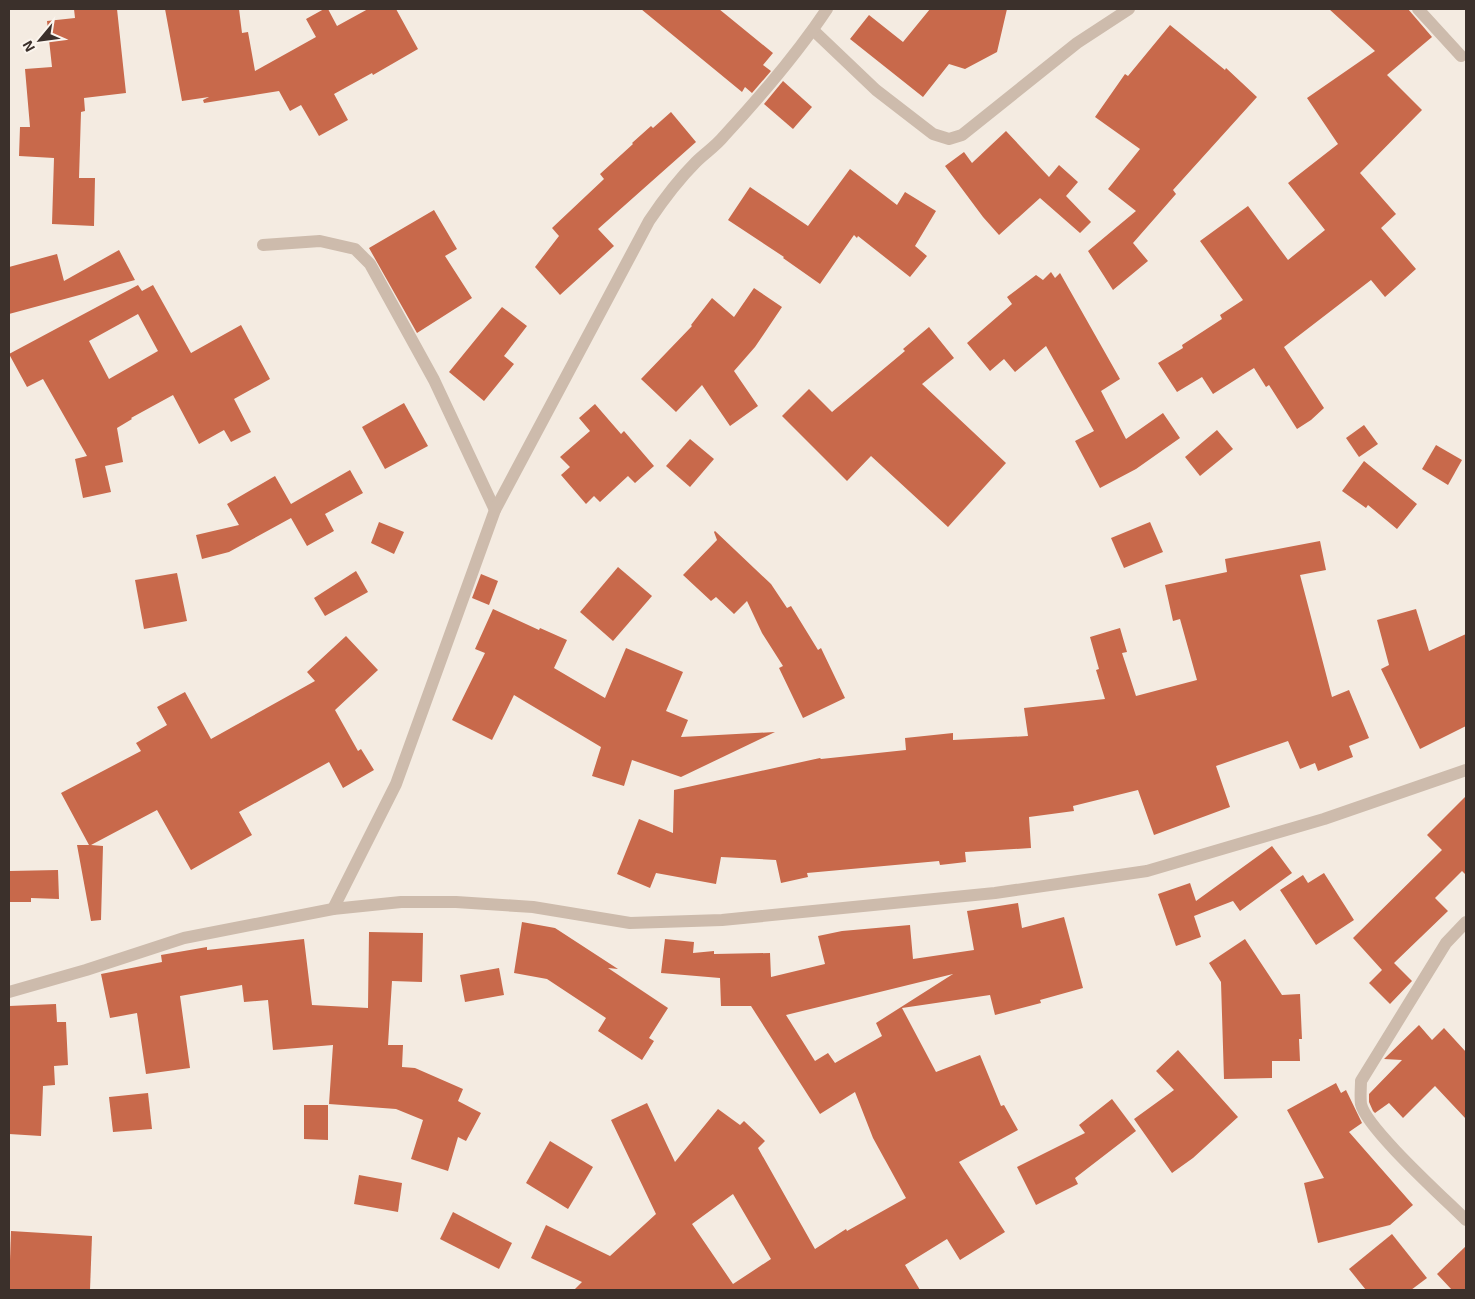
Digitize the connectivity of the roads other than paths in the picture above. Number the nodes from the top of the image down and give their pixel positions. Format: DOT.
graph roads {
  1 [pos="827,9"];
  2 [pos="1129,9"];
  3 [pos="1418,9"];
  4 [pos="813,30"];
  5 [pos="1461,56"];
  6 [pos="263,246"];
  7 [pos="495,510"];
  8 [pos="1466,770"];
  9 [pos="333,909"];
  10 [pos="1466,922"];
  11 [pos="9,992"];
  12 [pos="1466,1220"];
  1 -- 4 [label="street"];
  2 -- 4 [label="street"];
  3 -- 5 [label="street"];
  4 -- 7 [label="street"];
  6 -- 7 [label="street"];
  7 -- 9 [label="street"];
  8 -- 9 [label="street"];
  9 -- 11 [label="street"];
  10 -- 12 [label="street"];
}
